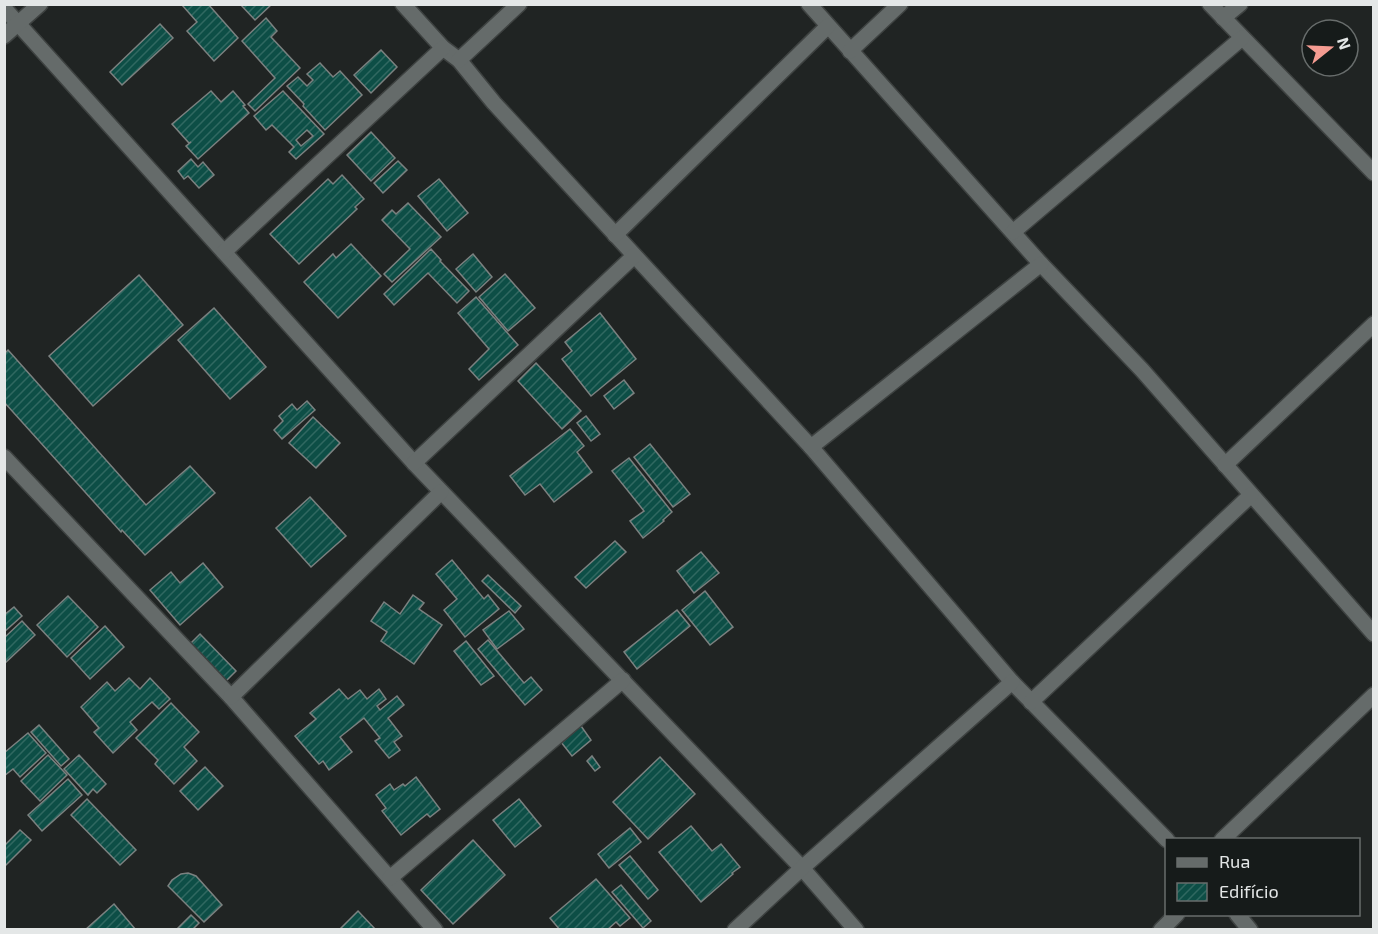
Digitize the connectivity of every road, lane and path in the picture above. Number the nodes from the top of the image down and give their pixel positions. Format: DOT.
graph roads {
  1 [pos="40,4"];
  2 [pos="403,4"];
  3 [pos="519,4"];
  4 [pos="809,4"];
  5 [pos="900,4"];
  6 [pos="1210,4"];
  7 [pos="1240,4"];
  8 [pos="4,8"];
  9 [pos="1223,18"];
  10 [pos="18,24"];
  11 [pos="828,26"];
  12 [pos="4,36"];
  13 [pos="1242,38"];
  14 [pos="443,48"];
  15 [pos="850,51"];
  16 [pos="459,60"];
  17 [pos="1374,173"];
  18 [pos="1013,232"];
  19 [pos="615,235"];
  20 [pos="224,252"];
  21 [pos="634,256"];
  22 [pos="1041,264"];
  23 [pos="1374,324"];
  24 [pos="811,447"];
  25 [pos="4,457"];
  26 [pos="414,463"];
  27 [pos="1225,465"];
  28 [pos="441,492"];
  29 [pos="1251,495"];
  30 [pos="1374,634"];
  31 [pos="622,680"];
  32 [pos="1012,682"];
  33 [pos="1374,695"];
  34 [pos="231,697"];
  35 [pos="1031,702"];
  36 [pos="1165,838"];
  37 [pos="1224,838"];
  38 [pos="802,867"];
  39 [pos="390,878"];
  40 [pos="1176,916"];
  41 [pos="1238,916"];
  42 [pos="435,930"];
  43 [pos="735,930"];
  44 [pos="856,930"];
  45 [pos="1161,930"];
  46 [pos="1250,930"];
  1 -- 10 [label="street"];
  2 -- 14 [label="street"];
  3 -- 16 [label="street"];
  4 -- 11 [label="street"];
  5 -- 15 [label="street"];
  6 -- 9 [label="street"];
  7 -- 9 [label="street"];
  8 -- 10 [label="street"];
  9 -- 13 [label="street"];
  10 -- 12 [label="street"];
  10 -- 20 [label="street"];
  11 -- 15 [label="street"];
  11 -- 19 [label="street"];
  13 -- 17 [label="street"];
  13 -- 18 [label="street"];
  14 -- 16 [label="street"];
  14 -- 20 [label="street"];
  15 -- 18 [label="street"];
  16 -- 19 [label="street"];
  18 -- 22 [label="street"];
  19 -- 21 [label="street"];
  20 -- 26 [label="street"];
  21 -- 24 [label="street"];
  21 -- 26 [label="street"];
  22 -- 24 [label="street"];
  22 -- 27 [label="street"];
  23 -- 27 [label="street"];
  24 -- 32 [label="street"];
  25 -- 34 [label="street"];
  26 -- 28 [label="street"];
  27 -- 29 [label="street"];
  28 -- 31 [label="street"];
  28 -- 34 [label="street"];
  29 -- 30 [label="street"];
  29 -- 35 [label="street"];
  31 -- 38 [label="street"];
  31 -- 39 [label="street"];
  32 -- 35 [label="street"];
  32 -- 38 [label="street"];
  33 -- 37 [label="street"];
  34 -- 39 [label="street"];
  35 -- 36 [label="street"];
  38 -- 43 [label="street"];
  38 -- 44 [label="street"];
  39 -- 42 [label="street"];
  40 -- 45 [label="street"];
  41 -- 46 [label="street"];
}
